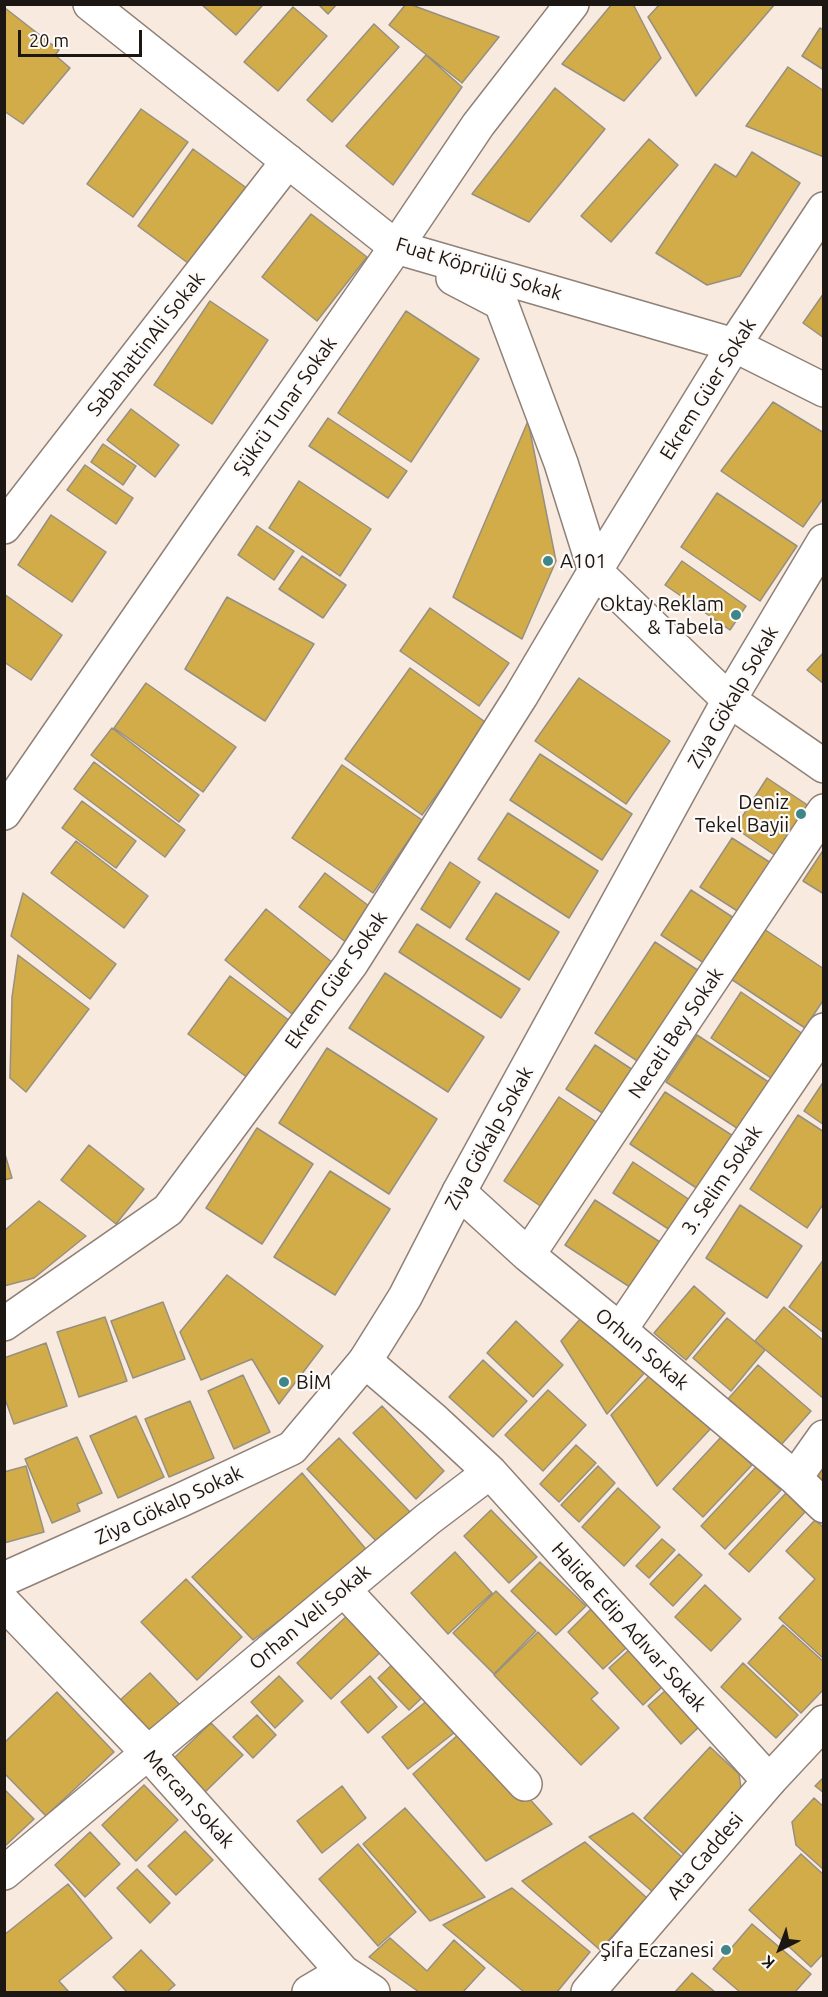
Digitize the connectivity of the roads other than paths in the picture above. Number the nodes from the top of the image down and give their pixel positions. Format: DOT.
graph roads {
  1 [pos="90,4"];
  2 [pos="572,4"];
  3 [pos="288,161"];
  4 [pos="824,209"];
  5 [pos="396,247"];
  6 [pos="734,345"];
  7 [pos="824,390"];
  8 [pos="4,527"];
  9 [pos="824,541"];
  10 [pos="595,571"];
  11 [pos="729,700"];
  12 [pos="824,766"];
  13 [pos="824,811"];
  14 [pos="4,813"];
  15 [pos="824,1030"];
  16 [pos="459,1192"];
  17 [pos="528,1255"];
  18 [pos="4,1324"];
  19 [pos="620,1329"];
  20 [pos="365,1361"];
  21 [pos="824,1437"];
  22 [pos="490,1472"];
  23 [pos="795,1478"];
  24 [pos="824,1506"];
  25 [pos="4,1579"];
  26 [pos="344,1590"];
  27 [pos="4,1604"];
  28 [pos="824,1722"];
  29 [pos="147,1752"];
  30 [pos="769,1781"];
  31 [pos="525,1784"];
  32 [pos="4,1873"];
  33 [pos="343,1972"];
  34 [pos="309,1992"];
  35 [pos="373,1992"];
  36 [pos="588,1992"];
  1 -- 3 [label="street, Fuat Köprülü Sokak"];
  2 -- 5 [label="street, Şükrü Tunar Sokak"];
  3 -- 5 [label="street, Fuat Köprülü Sokak"];
  3 -- 8 [label="street, SabahattinAli Sokak"];
  4 -- 6 [label="street, Ekrem Güer Sokak"];
  5 -- 6 [label="street, Fuat Köprülü Sokak"];
  5 -- 10 [label="street"];
  5 -- 14 [label="street, Şükrü Tunar Sokak"];
  6 -- 7 [label="street, Fuat Köprülü Sokak"];
  6 -- 10 [label="street, Ekrem Güer Sokak"];
  9 -- 11 [label="street, Ziya Gökalp Sokak"];
  10 -- 11 [label="street"];
  10 -- 18 [label="street, Ekrem Güer Sokak"];
  11 -- 12 [label="street"];
  11 -- 16 [label="street, Ziya Gökalp Sokak"];
  13 -- 17 [label="street, Necati Bey Sokak"];
  15 -- 19 [label="street, 3. Selim Sokak"];
  16 -- 17 [label="street, Orhun Sokak"];
  16 -- 20 [label="street, Ziya Gökalp Sokak"];
  17 -- 19 [label="street, Orhun Sokak"];
  19 -- 23 [label="street, Orhun Sokak"];
  20 -- 22 [label="street"];
  20 -- 25 [label="street, Ziya Gökalp Sokak"];
  21 -- 23 [label="street"];
  22 -- 26 [label="street, Orhan Veli Sokak"];
  22 -- 30 [label="street, Halide Edip Adıvar Sokak"];
  23 -- 24 [label="street, Orhun Sokak"];
  26 -- 29 [label="street, Orhan Veli Sokak"];
  26 -- 31 [label="street"];
  27 -- 29 [label="street, Mercan Sokak"];
  28 -- 30 [label="street, Ata Caddesi"];
  29 -- 32 [label="street, Orhan Veli Sokak"];
  29 -- 33 [label="street, Mercan Sokak"];
  30 -- 36 [label="street, Ata Caddesi"];
  33 -- 34 [label="street"];
  33 -- 35 [label="street, Mercan Sokak"];
}
